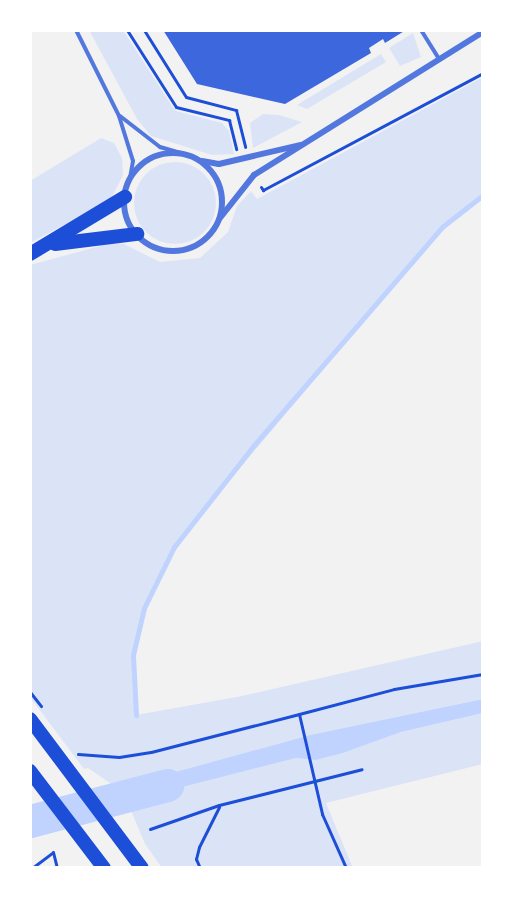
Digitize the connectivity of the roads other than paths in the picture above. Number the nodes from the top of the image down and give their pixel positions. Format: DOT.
graph roads {
  1 [pos="76,30"];
  2 [pos="421,30"];
  3 [pos="483,32"];
  4 [pos="440,60"];
  5 [pos="119,116"];
  6 [pos="306,143"];
  7 [pos="185,154"];
  8 [pos="200,160"];
  9 [pos="130,178"];
  10 [pos="124,196"];
  11 [pos="220,218"];
  12 [pos="137,234"];
  13 [pos="47,245"];
  14 [pos="30,254"];
  15 [pos="30,719"];
  16 [pos="30,771"];
  17 [pos="99,865"];
  18 [pos="142,868"];
  1 -- 5 [label="lane"];
  2 -- 4 [label="lane"];
  3 -- 4 [label="street"];
  4 -- 6 [label="street"];
  5 -- 7 [label="lane"];
  5 -- 9 [label="lane"];
  6 -- 8 [label="street"];
  6 -- 11 [label="street"];
  7 -- 8 [label="street"];
  7 -- 9 [label="street"];
  8 -- 11 [label="street"];
  9 -- 10 [label="street"];
  10 -- 12 [label="street"];
  10 -- 13 [label="main road"];
  11 -- 12 [label="street"];
  12 -- 13 [label="main road"];
  13 -- 14 [label="main road"];
  15 -- 18 [label="main road"];
  16 -- 17 [label="main road"];
}
